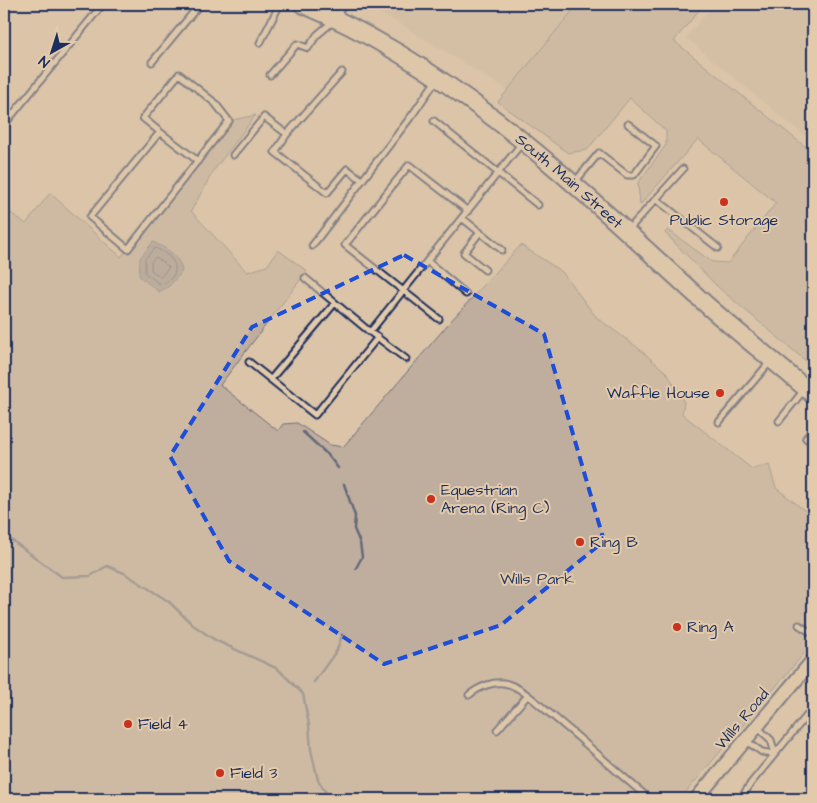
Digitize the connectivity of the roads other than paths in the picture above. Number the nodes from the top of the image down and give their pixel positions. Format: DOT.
graph roads {
  1 [pos="103,4"];
  2 [pos="200,4"];
  3 [pos="280,4"];
  4 [pos="302,4"];
  5 [pos="343,4"];
  6 [pos="336,19"];
  7 [pos="260,43"];
  8 [pos="152,62"];
  9 [pos="342,72"];
  10 [pos="270,75"];
  11 [pos="437,79"];
  12 [pos="434,121"];
  13 [pos="628,124"];
  14 [pos="4,125"];
  15 [pos="160,132"];
  16 [pos="287,134"];
  17 [pos="524,141"];
  18 [pos="233,155"];
  19 [pos="198,161"];
  20 [pos="683,169"];
  21 [pos="498,173"];
  22 [pos="362,180"];
  23 [pos="574,183"];
  24 [pos="656,199"];
  25 [pos="538,205"];
  26 [pos="468,211"];
  27 [pos="462,218"];
  28 [pos="627,231"];
  29 [pos="480,232"];
  30 [pos="312,246"];
  31 [pos="718,248"];
  32 [pos="502,250"];
  33 [pos="427,262"];
  34 [pos="485,270"];
  35 [pos="305,278"];
  36 [pos="403,291"];
  37 [pos="466,294"];
  38 [pos="335,303"];
  39 [pos="439,319"];
  40 [pos="370,332"];
  41 [pos="378,337"];
  42 [pos="406,359"];
  43 [pos="772,360"];
  44 [pos="249,362"];
  45 [pos="271,379"];
  46 [pos="809,391"];
  47 [pos="779,421"];
  48 [pos="719,422"];
  49 [pos="813,429"];
  50 [pos="813,444"];
  51 [pos="799,626"];
  52 [pos="813,634"];
  53 [pos="813,660"];
  54 [pos="469,695"];
  55 [pos="528,695"];
  56 [pos="813,708"];
  57 [pos="757,727"];
  58 [pos="497,730"];
  59 [pos="746,740"];
  60 [pos="775,754"];
  61 [pos="650,799"];
  62 [pos="696,799"];
  63 [pos="743,799"];
  1 -- 14 [label="lane"];
  2 -- 8 [label="lane"];
  3 -- 7 [label="lane"];
  4 -- 6 [label="highway, South Main Street"];
  5 -- 6 [label="lane"];
  6 -- 10 [label="lane"];
  6 -- 11 [label="highway, South Main Street"];
  9 -- 16 [label="lane"];
  11 -- 17 [label="highway, South Main Street"];
  11 -- 22 [label="lane"];
  12 -- 21 [label="lane"];
  13 -- 23 [label="lane"];
  15 -- 19 [label="lane"];
  15 -- 19 [label="lane"];
  15 -- 19 [label="lane"];
  16 -- 18 [label="lane"];
  16 -- 22 [label="lane"];
  17 -- 21 [label="lane"];
  17 -- 23 [label="highway, South Main Street"];
  20 -- 24 [label="lane"];
  21 -- 25 [label="lane"];
  21 -- 26 [label="lane"];
  22 -- 30 [label="lane"];
  23 -- 28 [label="highway, South Main Street"];
  24 -- 28 [label="lane"];
  24 -- 31 [label="lane"];
  26 -- 27 [label="lane"];
  26 -- 36 [label="lane"];
  27 -- 29 [label="lane"];
  27 -- 33 [label="lane"];
  28 -- 43 [label="highway, South Main Street"];
  29 -- 32 [label="lane"];
  29 -- 34 [label="lane"];
  33 -- 36 [label="lane"];
  33 -- 37 [label="lane"];
  35 -- 38 [label="lane"];
  36 -- 39 [label="lane"];
  36 -- 40 [label="lane"];
  38 -- 40 [label="lane"];
  38 -- 45 [label="lane"];
  40 -- 41 [label="lane"];
  41 -- 42 [label="lane"];
  41 -- 45 [label="lane"];
  43 -- 46 [label="highway, South Main Street"];
  43 -- 48 [label="lane"];
  44 -- 45 [label="lane"];
  46 -- 47 [label="lane"];
  49 -- 50 [label="lane"];
  51 -- 52 [label="lane"];
  53 -- 57 [label="street, Wills Road"];
  54 -- 55 [label="lane"];
  55 -- 58 [label="lane"];
  55 -- 61 [label="lane"];
  56 -- 60 [label="lane"];
  57 -- 59 [label="street, Wills Road"];
  57 -- 60 [label="lane"];
  59 -- 60 [label="lane"];
  59 -- 62 [label="street, Wills Road"];
  60 -- 63 [label="lane"];
}
